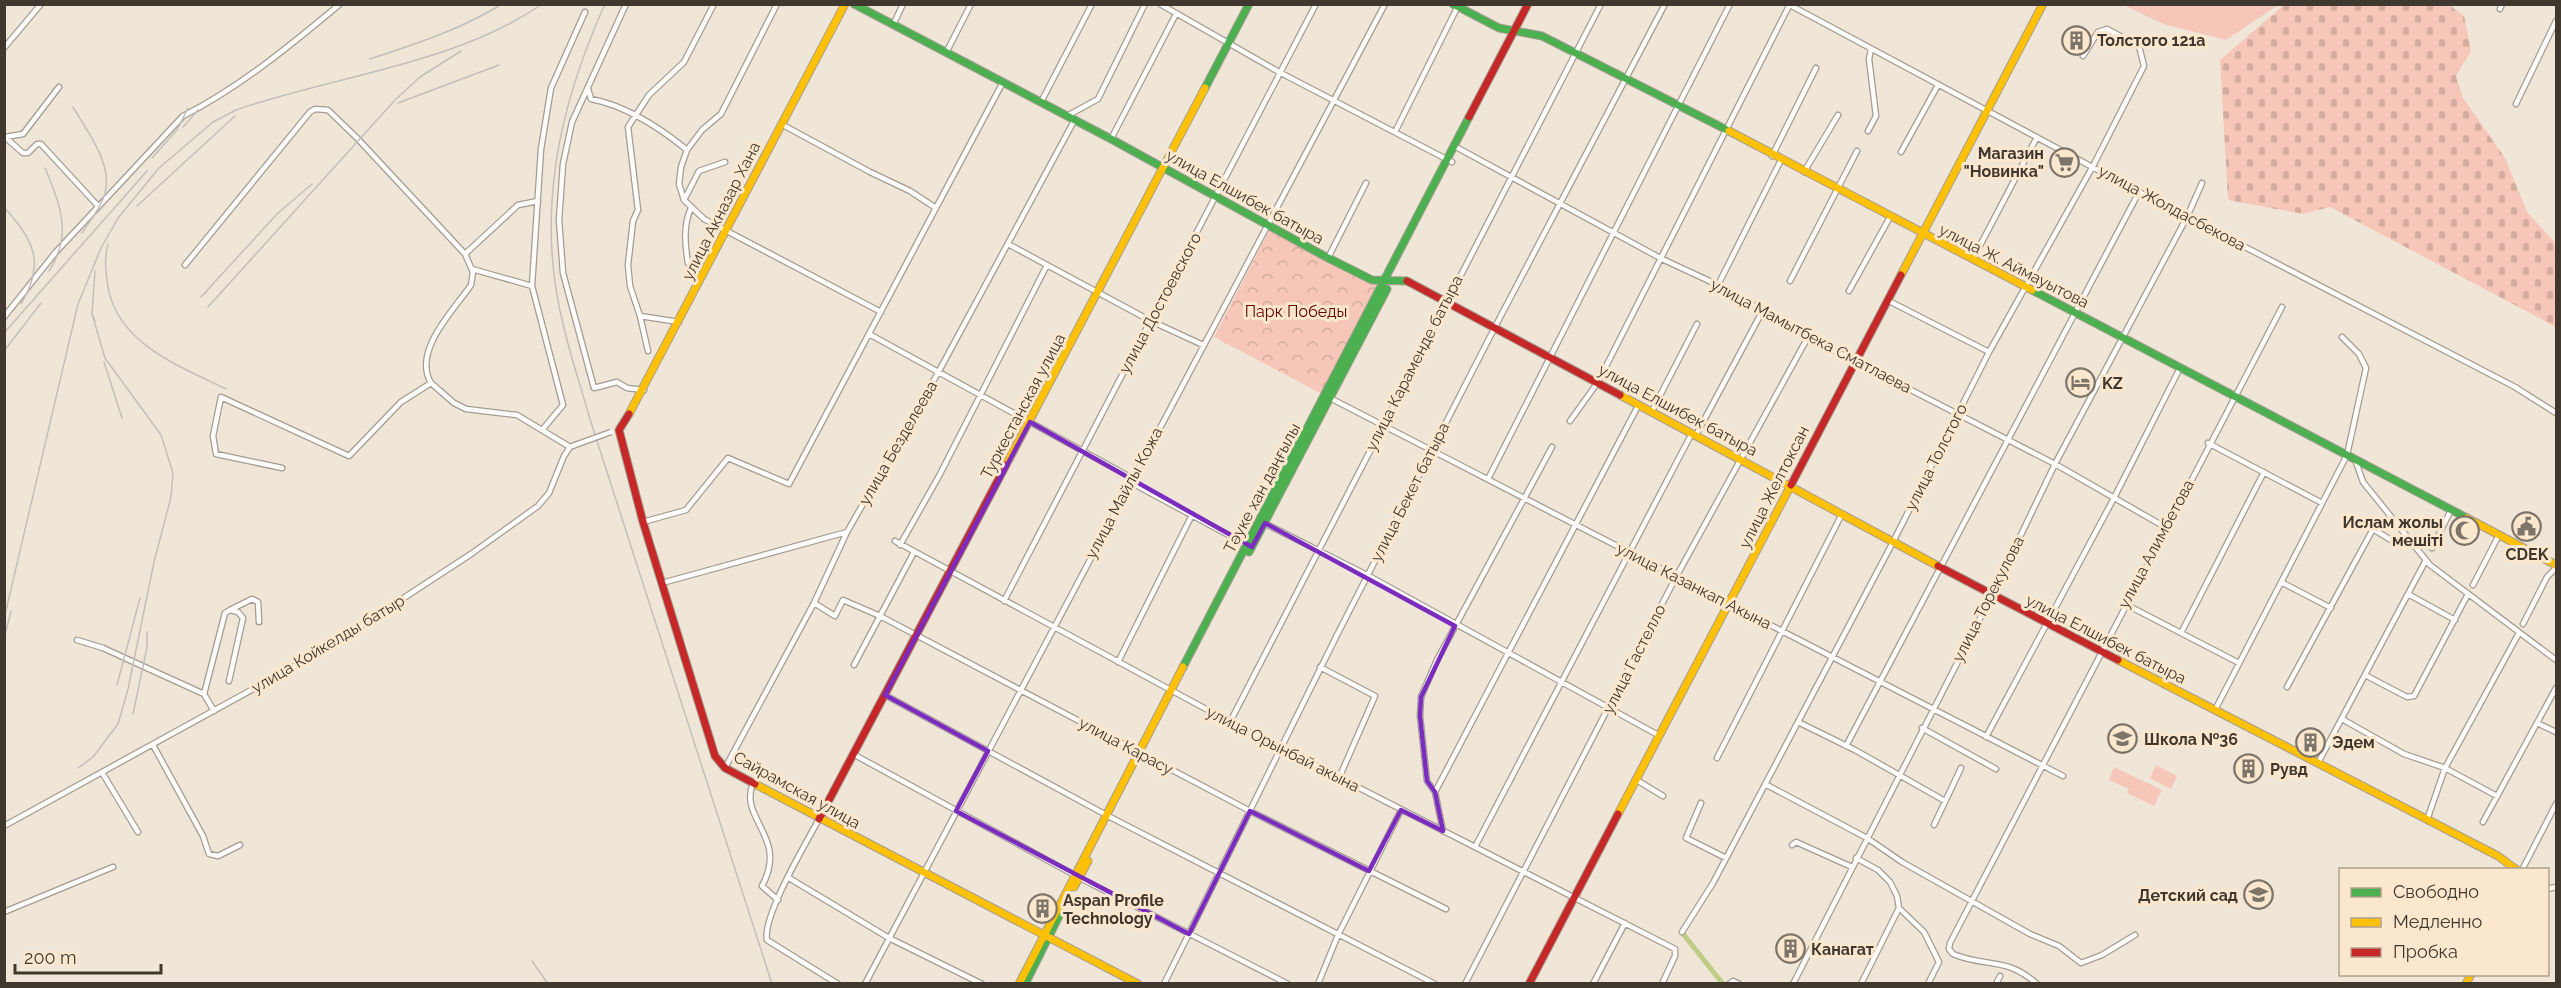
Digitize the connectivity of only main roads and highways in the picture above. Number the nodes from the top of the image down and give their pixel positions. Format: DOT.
graph roads {
  1 [pos="845,4"];
  2 [pos="854,4"];
  3 [pos="1250,4"];
  4 [pos="1530,4"];
  5 [pos="2043,4"];
  6 [pos="1456,5"];
  7 [pos="1516,32"];
  8 [pos="1162,167"];
  9 [pos="1922,233"];
  10 [pos="1388,281"];
  11 [pos="619,430"];
  12 [pos="1790,485"];
  13 [pos="2556,567"];
  14 [pos="819,819"];
  15 [pos="2514,868"];
  16 [pos="1046,937"];
  17 [pos="1019,984"];
  18 [pos="1025,984"];
  19 [pos="1138,984"];
  20 [pos="1529,984"];
  1 -- 11 [label="main road, улица Акназар Хана"];
  2 -- 8 [label="main road, улица Елшибек батыра"];
  3 -- 8 [label="main road, Туркестанская улица"];
  4 -- 7 [label="main road, Тәуке хан даңғылы"];
  5 -- 9 [label="main road, улица Желтоксан"];
  6 -- 7 [label="main road, улица Ж. Аймауытова"];
  7 -- 9 [label="main road, улица Ж. Аймауытова"];
  7 -- 10 [label="main road, Тәуке хан даңғылы"];
  8 -- 10 [label="main road, улица Елшибек батыра"];
  8 -- 14 [label="main road, Туркестанская улица"];
  9 -- 12 [label="main road, улица Желтоксан"];
  9 -- 13 [label="main road, улица Ж. Аймауытова"];
  10 -- 12 [label="main road, улица Елшибек батыра"];
  10 -- 16 [label="main road, Тәуке хан даңғылы"];
  11 -- 14 [label="main road, Сайрамская улица"];
  12 -- 15 [label="main road, улица Елшибек батыра"];
  12 -- 20 [label="main road, улица Желтоксан"];
  14 -- 16 [label="main road, Сайрамская улица"];
  16 -- 17 [label="main road, Тәуке хан даңғылы"];
  16 -- 18 [label="main road, Тәуке хан даңғылы"];
  16 -- 19 [label="main road, Сайрамская улица"];
}
